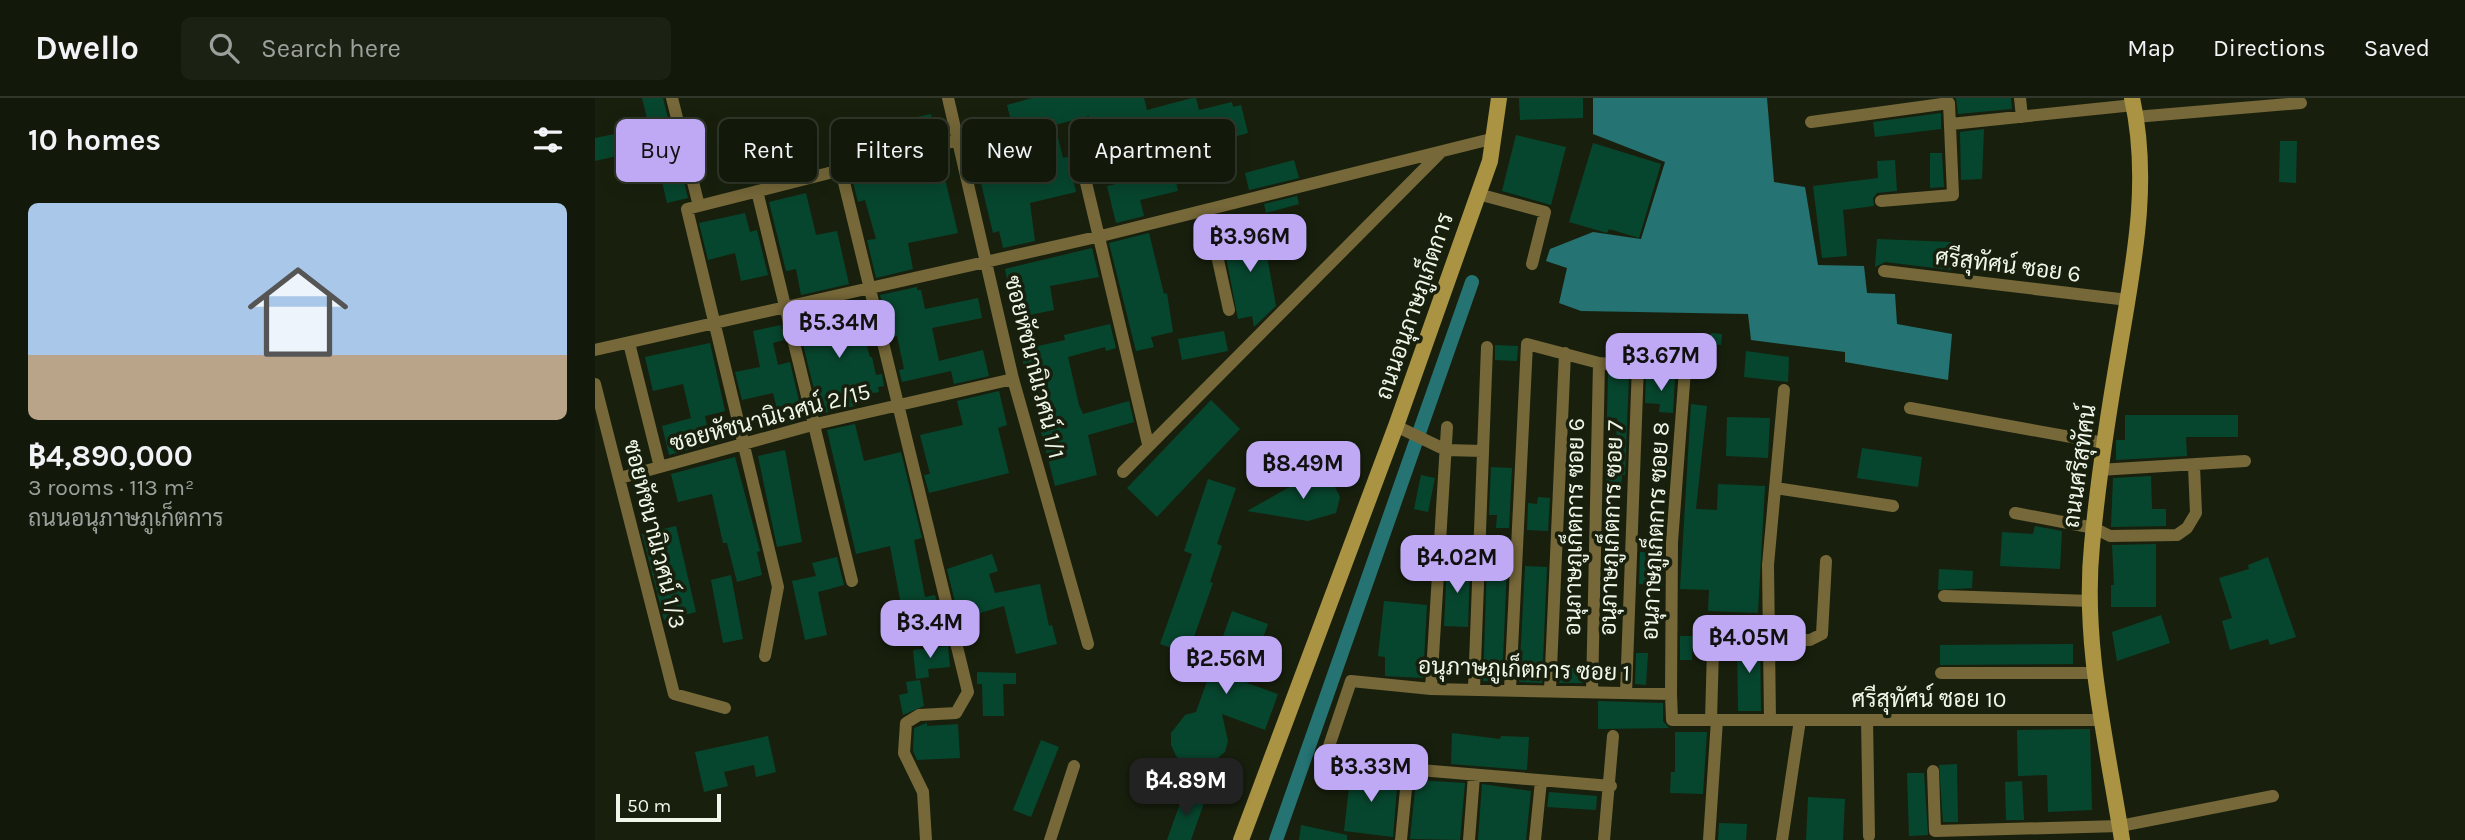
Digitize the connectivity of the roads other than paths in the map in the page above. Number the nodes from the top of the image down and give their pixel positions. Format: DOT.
graph roads {
  1 [pos="672,98"];
  2 [pos="948,98"];
  3 [pos="1499,98"];
  4 [pos="2020,98"];
  5 [pos="2301,103"];
  6 [pos="2134,107"];
  7 [pos="2022,117"];
  8 [pos="1811,122"];
  9 [pos="1951,124"];
  10 [pos="1495,138"];
  11 [pos="959,141"];
  12 [pos="948,144"];
  13 [pos="1441,153"];
  14 [pos="831,172"];
  15 [pos="844,182"];
  16 [pos="1087,182"];
  17 [pos="757,191"];
  18 [pos="1478,194"];
  19 [pos="1881,201"];
  20 [pos="693,207"];
  21 [pos="1207,210"];
  22 [pos="1101,236"];
  23 [pos="987,262"];
  24 [pos="1532,264"];
  25 [pos="1884,271"];
  26 [pos="869,289"];
  27 [pos="2128,300"];
  28 [pos="786,309"];
  29 [pos="1230,310"];
  30 [pos="714,323"];
  31 [pos="629,343"];
  32 [pos="1487,347"];
  33 [pos="595,350"];
  34 [pos="1565,353"];
  35 [pos="1599,363"];
  36 [pos="1639,365"];
  37 [pos="1013,379"];
  38 [pos="595,384"];
  39 [pos="1784,390"];
  40 [pos="899,405"];
  41 [pos="1910,408"];
  42 [pos="816,424"];
  43 [pos="1396,426"];
  44 [pos="1447,427"];
  45 [pos="744,443"];
  46 [pos="2103,443"];
  47 [pos="1148,444"];
  48 [pos="1446,450"];
  49 [pos="1483,451"];
  50 [pos="2245,461"];
  51 [pos="2194,466"];
  52 [pos="660,467"];
  53 [pos="2099,470"];
  54 [pos="1123,472"];
  55 [pos="620,478"];
  56 [pos="1776,488"];
  57 [pos="1893,506"];
  58 [pos="2015,513"];
  59 [pos="2094,528"];
  60 [pos="1826,561"];
  61 [pos="852,581"];
  62 [pos="1944,596"];
  63 [pos="2091,601"];
  64 [pos="1767,640"];
  65 [pos="1088,644"];
  66 [pos="1713,649"];
  67 [pos="765,656"];
  68 [pos="1941,673"];
  69 [pos="2095,673"];
  70 [pos="1431,689"];
  71 [pos="1474,689"];
  72 [pos="1510,690"];
  73 [pos="1550,691"];
  74 [pos="1592,692"];
  75 [pos="1626,693"];
  76 [pos="1671,694"];
  77 [pos="725,708"];
  78 [pos="1714,720"];
  79 [pos="1770,720"];
  80 [pos="1800,720"];
  81 [pos="1867,720"];
  82 [pos="2103,720"];
  83 [pos="1613,736"];
  84 [pos="1074,766"];
  85 [pos="1408,769"];
  86 [pos="1933,771"];
  87 [pos="1474,776"];
  88 [pos="1541,781"];
  89 [pos="1611,786"];
  90 [pos="2273,796"];
  91 [pos="2121,833"];
  92 [pos="1869,836"];
  93 [pos="926,840"];
  94 [pos="1049,840"];
  95 [pos="1241,840"];
  96 [pos="1401,840"];
  97 [pos="1469,840"];
  98 [pos="1535,840"];
  99 [pos="1604,840"];
  100 [pos="1709,840"];
  101 [pos="1782,840"];
  1 -- 20 [label="street"];
  2 -- 11 [label="street, ซอยหัชนานิเวศน์ 1/1"];
  3 -- 10 [label="street, ถนนอนุภาษภูเก็ตการ"];
  4 -- 7 [label="street"];
  5 -- 6 [label="street"];
  6 -- 7 [label="street"];
  6 -- 27 [label="street, ถนนศรีสุทัศน์"];
  7 -- 9 [label="street"];
  8 -- 9 [label="street"];
  9 -- 19 [label="street"];
  10 -- 13 [label="street"];
  10 -- 18 [label="street, ถนนอนุภาษภูเก็ตการ"];
  11 -- 12 [label="street"];
  11 -- 23 [label="street, ซอยหัชนานิเวศน์ 1/1"];
  13 -- 21 [label="street"];
  13 -- 47 [label="street"];
  14 -- 17 [label="street"];
  15 -- 26 [label="street"];
  16 -- 22 [label="street"];
  17 -- 20 [label="street"];
  17 -- 28 [label="street"];
  18 -- 24 [label="street"];
  18 -- 43 [label="street, ถนนอนุภาษภูเก็ตการ"];
  20 -- 30 [label="street"];
  21 -- 22 [label="street"];
  21 -- 29 [label="street"];
  22 -- 23 [label="street"];
  22 -- 47 [label="street"];
  23 -- 26 [label="street"];
  23 -- 37 [label="street, ซอยหัชนานิเวศน์ 1/1"];
  25 -- 27 [label="street, ศรีสุทัศน์ ซอย 6"];
  26 -- 28 [label="street"];
  26 -- 40 [label="street"];
  27 -- 46 [label="street, ถนนศรีสุทัศน์"];
  28 -- 30 [label="street"];
  28 -- 42 [label="street"];
  30 -- 31 [label="street"];
  30 -- 45 [label="street"];
  31 -- 33 [label="street"];
  31 -- 52 [label="street"];
  32 -- 49 [label="street"];
  34 -- 35 [label="street"];
  34 -- 72 [label="street"];
  34 -- 73 [label="street"];
  35 -- 36 [label="street"];
  35 -- 74 [label="street, อนุภาษภูเก็ตการ ซอย 6"];
  36 -- 75 [label="street, อนุภาษภูเก็ตการ ซอย 7"];
  36 -- 76 [label="street, อนุภาษภูเก็ตการ ซอย 8"];
  37 -- 40 [label="street, ซอยหัชนานิเวศน์ 2/15"];
  37 -- 65 [label="street, ซอยหัชนานิเวศน์ 1/1"];
  38 -- 55 [label="street, ซอยหัชนานิเวศน์ 1/3"];
  39 -- 56 [label="street"];
  40 -- 42 [label="street, ซอยหัชนานิเวศน์ 2/15"];
  40 -- 93 [label="street"];
  41 -- 46 [label="street"];
  42 -- 45 [label="street, ซอยหัชนานิเวศน์ 2/15"];
  42 -- 61 [label="street"];
  43 -- 48 [label="street"];
  43 -- 95 [label="street, ถนนอนุภาษภูเก็ตการ"];
  44 -- 48 [label="street"];
  45 -- 52 [label="street, ซอยหัชนานิเวศน์ 2/15"];
  45 -- 67 [label="street"];
  46 -- 53 [label="street, ถนนศรีสุทัศน์"];
  47 -- 54 [label="street"];
  48 -- 49 [label="street"];
  48 -- 70 [label="street"];
  49 -- 71 [label="street"];
  50 -- 51 [label="street"];
  51 -- 53 [label="street"];
  51 -- 59 [label="street"];
  52 -- 55 [label="street, ซอยหัชนานิเวศน์ 2/15"];
  53 -- 59 [label="street, ถนนศรีสุทัศน์"];
  55 -- 77 [label="street, ซอยหัชนานิเวศน์ 1/3"];
  56 -- 57 [label="street"];
  56 -- 64 [label="street"];
  58 -- 59 [label="street"];
  59 -- 63 [label="street, ถนนศรีสุทัศน์"];
  60 -- 64 [label="street"];
  62 -- 63 [label="street"];
  63 -- 69 [label="street, ถนนศรีสุทัศน์"];
  64 -- 79 [label="street"];
  66 -- 78 [label="street"];
  68 -- 69 [label="street"];
  69 -- 82 [label="street, ถนนศรีสุทัศน์"];
  70 -- 71 [label="street, อนุภาษภูเก็ตการ ซอย 1"];
  70 -- 85 [label="street, อนุภาษภูเก็ตการ ซอย 1"];
  71 -- 72 [label="street, อนุภาษภูเก็ตการ ซอย 1"];
  72 -- 73 [label="street, อนุภาษภูเก็ตการ ซอย 1"];
  73 -- 74 [label="street, อนุภาษภูเก็ตการ ซอย 1"];
  74 -- 75 [label="street, อนุภาษภูเก็ตการ ซอย 1"];
  75 -- 76 [label="street, อนุภาษภูเก็ตการ ซอย 1"];
  76 -- 78 [label="street, ศรีสุทัศน์ ซอย 10"];
  78 -- 79 [label="street, ศรีสุทัศน์ ซอย 10"];
  78 -- 100 [label="street"];
  79 -- 80 [label="street, ศรีสุทัศน์ ซอย 10"];
  80 -- 81 [label="street, ศรีสุทัศน์ ซอย 10"];
  80 -- 101 [label="street"];
  81 -- 82 [label="street, ศรีสุทัศน์ ซอย 10"];
  81 -- 92 [label="street"];
  82 -- 91 [label="street, ถนนศรีสุทัศน์"];
  83 -- 89 [label="street"];
  84 -- 94 [label="street"];
  85 -- 87 [label="street"];
  85 -- 96 [label="street"];
  86 -- 91 [label="street"];
  87 -- 88 [label="street"];
  87 -- 97 [label="street"];
  88 -- 89 [label="street"];
  88 -- 98 [label="street"];
  89 -- 99 [label="street"];
  90 -- 91 [label="street"];
}
